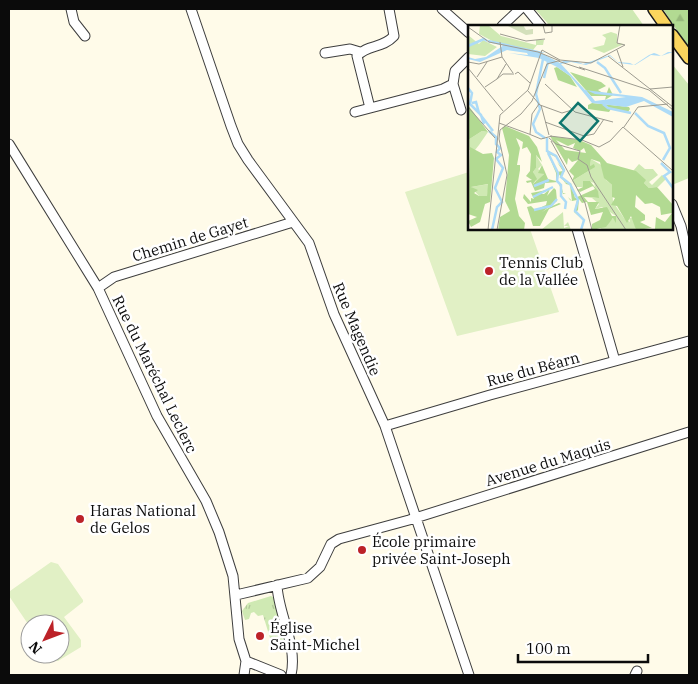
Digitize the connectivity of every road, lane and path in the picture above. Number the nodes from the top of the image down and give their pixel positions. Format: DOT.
graph roads {
  1 [pos="71,9"];
  2 [pos="191,9"];
  3 [pos="389,9"];
  4 [pos="442,9"];
  5 [pos="520,9"];
  6 [pos="527,9"];
  7 [pos="654,9"];
  8 [pos="503,25"];
  9 [pos="540,25"];
  10 [pos="665,25"];
  11 [pos="468,32"];
  12 [pos="84,36"];
  13 [pos="673,36"];
  14 [pos="360,52"];
  15 [pos="325,53"];
  16 [pos="468,58"];
  17 [pos="689,58"];
  18 [pos="452,84"];
  19 [pos="370,108"];
  20 [pos="460,110"];
  21 [pos="355,112"];
  22 [pos="9,144"];
  23 [pos="673,206"];
  24 [pos="292,222"];
  25 [pos="576,230"];
  26 [pos="689,262"];
  27 [pos="98,288"];
  28 [pos="689,341"];
  29 [pos="615,361"];
  30 [pos="385,426"];
  31 [pos="689,432"];
  32 [pos="416,518"];
  33 [pos="277,585"];
  34 [pos="236,595"];
  35 [pos="246,661"];
  36 [pos="244,675"];
  37 [pos="281,675"];
  38 [pos="291,675"];
  39 [pos="469,675"];
  1 -- 12 [label="street"];
  2 -- 24 [label="street, Rue Magendie"];
  3 -- 14 [label="street"];
  4 -- 11 [label="street"];
  5 -- 8 [label="street"];
  6 -- 9 [label="street"];
  7 -- 10 [label="main road"];
  13 -- 17 [label="main road"];
  14 -- 15 [label="street"];
  14 -- 19 [label="street"];
  16 -- 18 [label="street"];
  18 -- 19 [label="street"];
  18 -- 20 [label="street"];
  19 -- 21 [label="street"];
  22 -- 27 [label="street, Rue du Maréchal Leclerc"];
  23 -- 26 [label="street"];
  24 -- 27 [label="street, Chemin de Gayet"];
  24 -- 30 [label="street, Rue Magendie"];
  25 -- 29 [label="street"];
  27 -- 34 [label="street, Rue du Maréchal Leclerc"];
  28 -- 29 [label="street, Rue du Béarn"];
  29 -- 30 [label="street, Rue du Béarn"];
  30 -- 32 [label="street, Rue Magendie"];
  31 -- 32 [label="street, Avenue du Maquis"];
  32 -- 33 [label="street, Avenue du Maquis"];
  32 -- 39 [label="street, Rue Magendie"];
  33 -- 34 [label="street, Avenue du Maquis"];
  33 -- 38 [label="street"];
  34 -- 35 [label="street, Rue du Maréchal Leclerc"];
  35 -- 36 [label="street"];
  35 -- 37 [label="street"];
}
